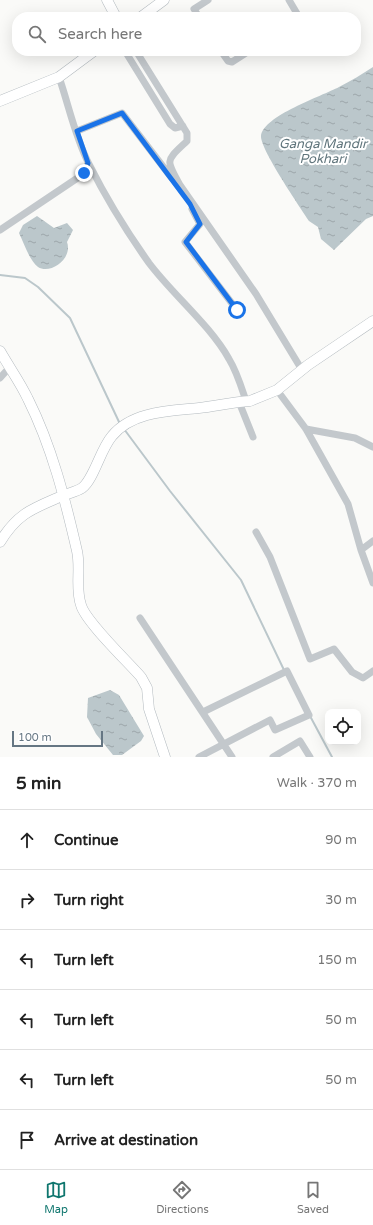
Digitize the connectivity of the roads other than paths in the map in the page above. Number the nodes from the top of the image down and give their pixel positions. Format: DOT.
graph roads {
  1 [pos="107,0"];
  2 [pos="164,0"];
  3 [pos="208,0"];
  4 [pos="288,0"];
  5 [pos="113,12"];
  6 [pos="148,12"];
  7 [pos="196,12"];
  8 [pos="296,12"];
  9 [pos="87,56"];
  10 [pos="128,56"];
  11 [pos="139,56"];
  12 [pos="224,56"];
  13 [pos="241,56"];
  14 [pos="59,77"];
  15 [pos="0,101"];
  16 [pos="183,126"];
  17 [pos="77,131"];
  18 [pos="88,163"];
  19 [pos="0,230"];
  20 [pos="237,310"];
  21 [pos="373,321"];
  22 [pos="0,351"];
  23 [pos="9,368"];
  24 [pos="302,370"];
  25 [pos="0,378"];
  26 [pos="277,390"];
  27 [pos="242,402"];
  28 [pos="306,429"];
  29 [pos="252,437"];
  30 [pos="373,447"];
  31 [pos="65,495"];
  32 [pos="256,532"];
  33 [pos="373,541"];
  34 [pos="0,542"];
  35 [pos="361,550"];
  36 [pos="373,583"];
  37 [pos="140,618"];
  38 [pos="373,671"];
  39 [pos="203,712"];
  40 [pos="223,743"];
  41 [pos="276,756"];
  42 [pos="165,757"];
  43 [pos="199,757"];
  44 [pos="232,757"];
  45 [pos="310,757"];
  1 -- 5 [label="street"];
  2 -- 6 [label="street"];
  3 -- 7 [label="street"];
  4 -- 8 [label="street"];
  9 -- 14 [label="street"];
  10 -- 16 [label="street"];
  11 -- 16 [label="street"];
  12 -- 13 [label="street"];
  14 -- 15 [label="street"];
  14 -- 17 [label="street"];
  16 -- 24 [label="street"];
  17 -- 18 [label="street"];
  17 -- 20 [label="street"];
  18 -- 19 [label="street"];
  18 -- 27 [label="street"];
  21 -- 24 [label="street"];
  22 -- 23 [label="street"];
  23 -- 25 [label="street"];
  23 -- 31 [label="street"];
  24 -- 26 [label="street"];
  26 -- 27 [label="street"];
  26 -- 28 [label="street"];
  27 -- 29 [label="street"];
  27 -- 31 [label="street"];
  28 -- 30 [label="street"];
  28 -- 35 [label="street"];
  31 -- 34 [label="street"];
  31 -- 42 [label="street"];
  32 -- 38 [label="street"];
  33 -- 35 [label="street"];
  35 -- 36 [label="street"];
  37 -- 39 [label="street"];
  39 -- 40 [label="street"];
  39 -- 40 [label="street"];
  40 -- 43 [label="street"];
  40 -- 44 [label="street"];
  41 -- 45 [label="street"];
}
